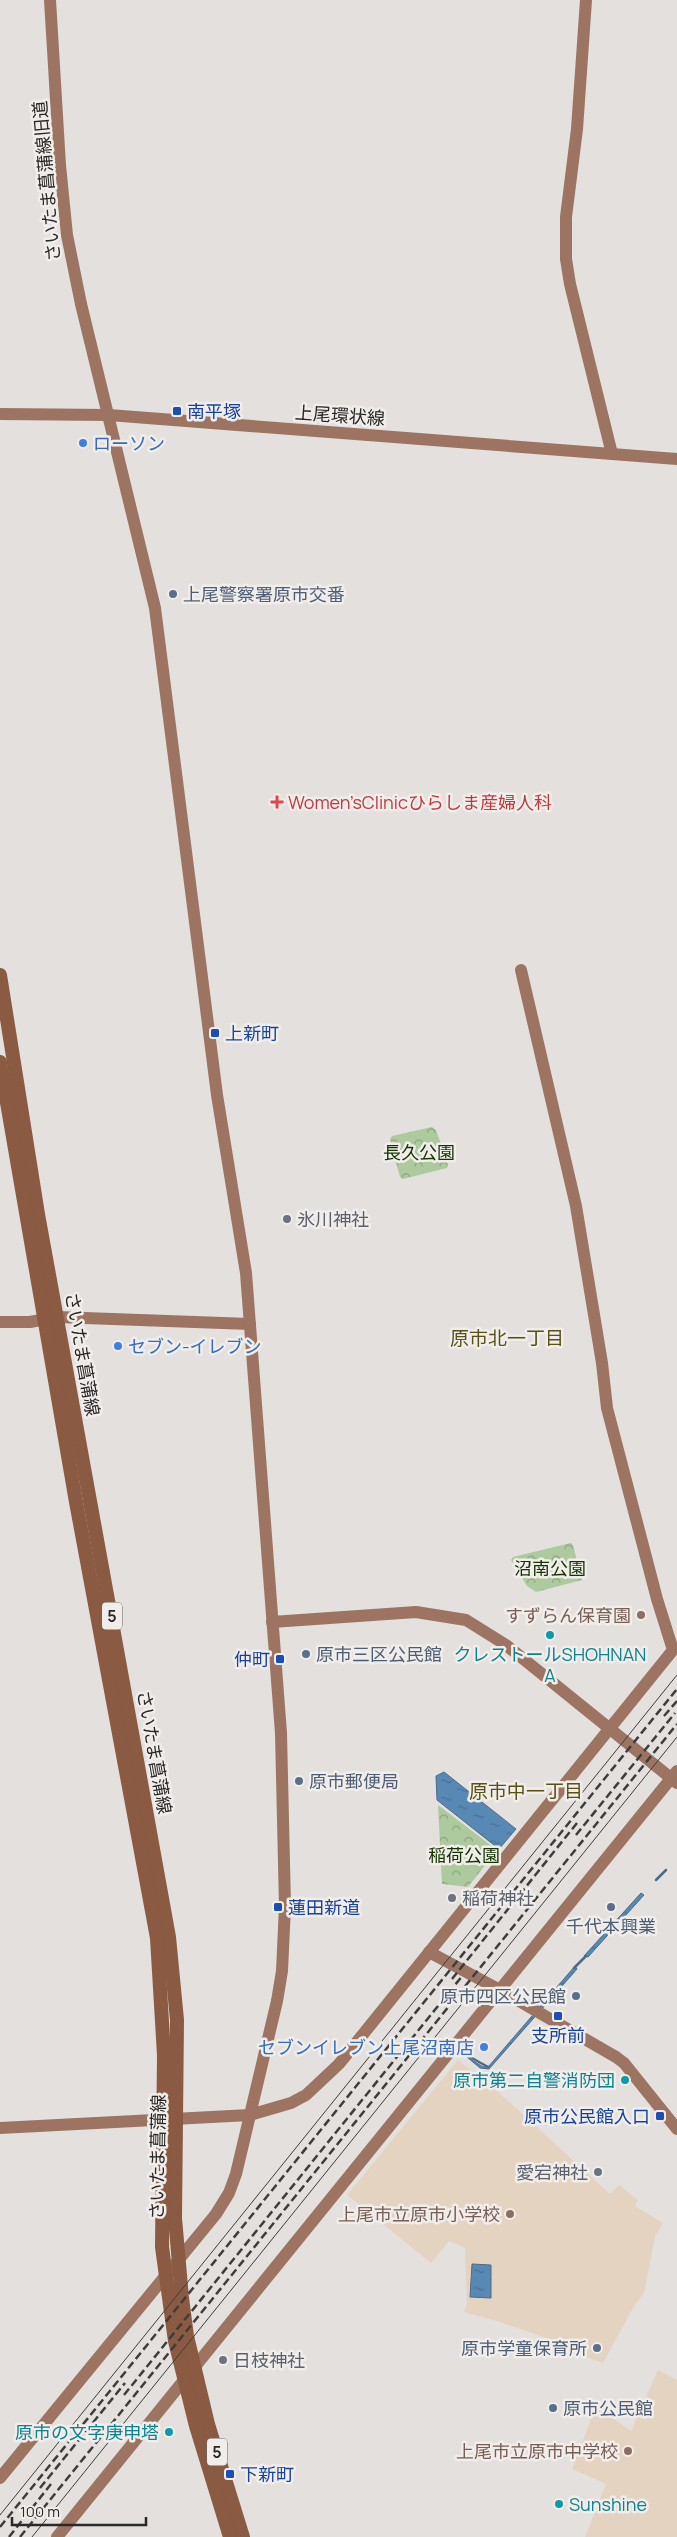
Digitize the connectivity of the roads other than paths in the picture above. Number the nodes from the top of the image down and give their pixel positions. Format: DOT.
graph roads {
  1 [pos="50,0"];
  2 [pos="586,0"];
  3 [pos="0,414"];
  4 [pos="109,415"];
  5 [pos="612,454"];
  6 [pos="677,459"];
  7 [pos="521,970"];
  8 [pos="0,975"];
  9 [pos="0,1062"];
  10 [pos="51,1318"];
  11 [pos="0,1322"];
  12 [pos="250,1324"];
  13 [pos="272,1622"];
  14 [pos="609,1728"];
  15 [pos="675,1777"];
  16 [pos="429,1952"];
  17 [pos="500,1990"];
  18 [pos="250,2115"];
  19 [pos="169,2120"];
  20 [pos="0,2128"];
  21 [pos="677,2129"];
  22 [pos="177,2262"];
  23 [pos="166,2275"];
  24 [pos="194,2367"];
  25 [pos="184,2381"];
  26 [pos="0,2478"];
  27 [pos="57,2537"];
  28 [pos="230,2537"];
  29 [pos="243,2537"];
  1 -- 4 [label="street, さいたま菖蒲線旧道"];
  2 -- 5 [label="street"];
  3 -- 4 [label="street, 上尾環状線"];
  4 -- 5 [label="street, 上尾環状線"];
  4 -- 12 [label="street, さいたま菖蒲線旧道"];
  5 -- 6 [label="street, 上尾環状線"];
  7 -- 14 [label="street"];
  8 -- 10 [label="main road, さいたま菖蒲線 / 5"];
  9 -- 10 [label="main road, さいたま菖蒲線 / 5"];
  10 -- 11 [label="street"];
  10 -- 12 [label="street"];
  10 -- 19 [label="main road, さいたま菖蒲線 / 5"];
  12 -- 13 [label="street, さいたま菖蒲線旧道"];
  13 -- 14 [label="street"];
  13 -- 18 [label="street, さいたま菖蒲線旧道"];
  14 -- 15 [label="street"];
  14 -- 16 [label="street"];
  15 -- 17 [label="street"];
  16 -- 17 [label="street"];
  16 -- 18 [label="street"];
  17 -- 21 [label="street"];
  17 -- 24 [label="street"];
  18 -- 19 [label="street"];
  18 -- 22 [label="street, さいたま菖蒲線旧道"];
  19 -- 20 [label="street"];
  19 -- 22 [label="main road, さいたま菖蒲線 / 5"];
  19 -- 23 [label="main road, さいたま菖蒲線 / 5"];
  22 -- 23 [label="street, さいたま菖蒲線旧道"];
  22 -- 24 [label="main road, さいたま菖蒲線 / 5"];
  23 -- 25 [label="main road, さいたま菖蒲線 / 5"];
  23 -- 26 [label="street, さいたま菖蒲線旧道"];
  24 -- 25 [label="street"];
  24 -- 29 [label="main road, さいたま菖蒲線 / 5"];
  25 -- 27 [label="street"];
  25 -- 28 [label="main road, さいたま菖蒲線 / 5"];
}
